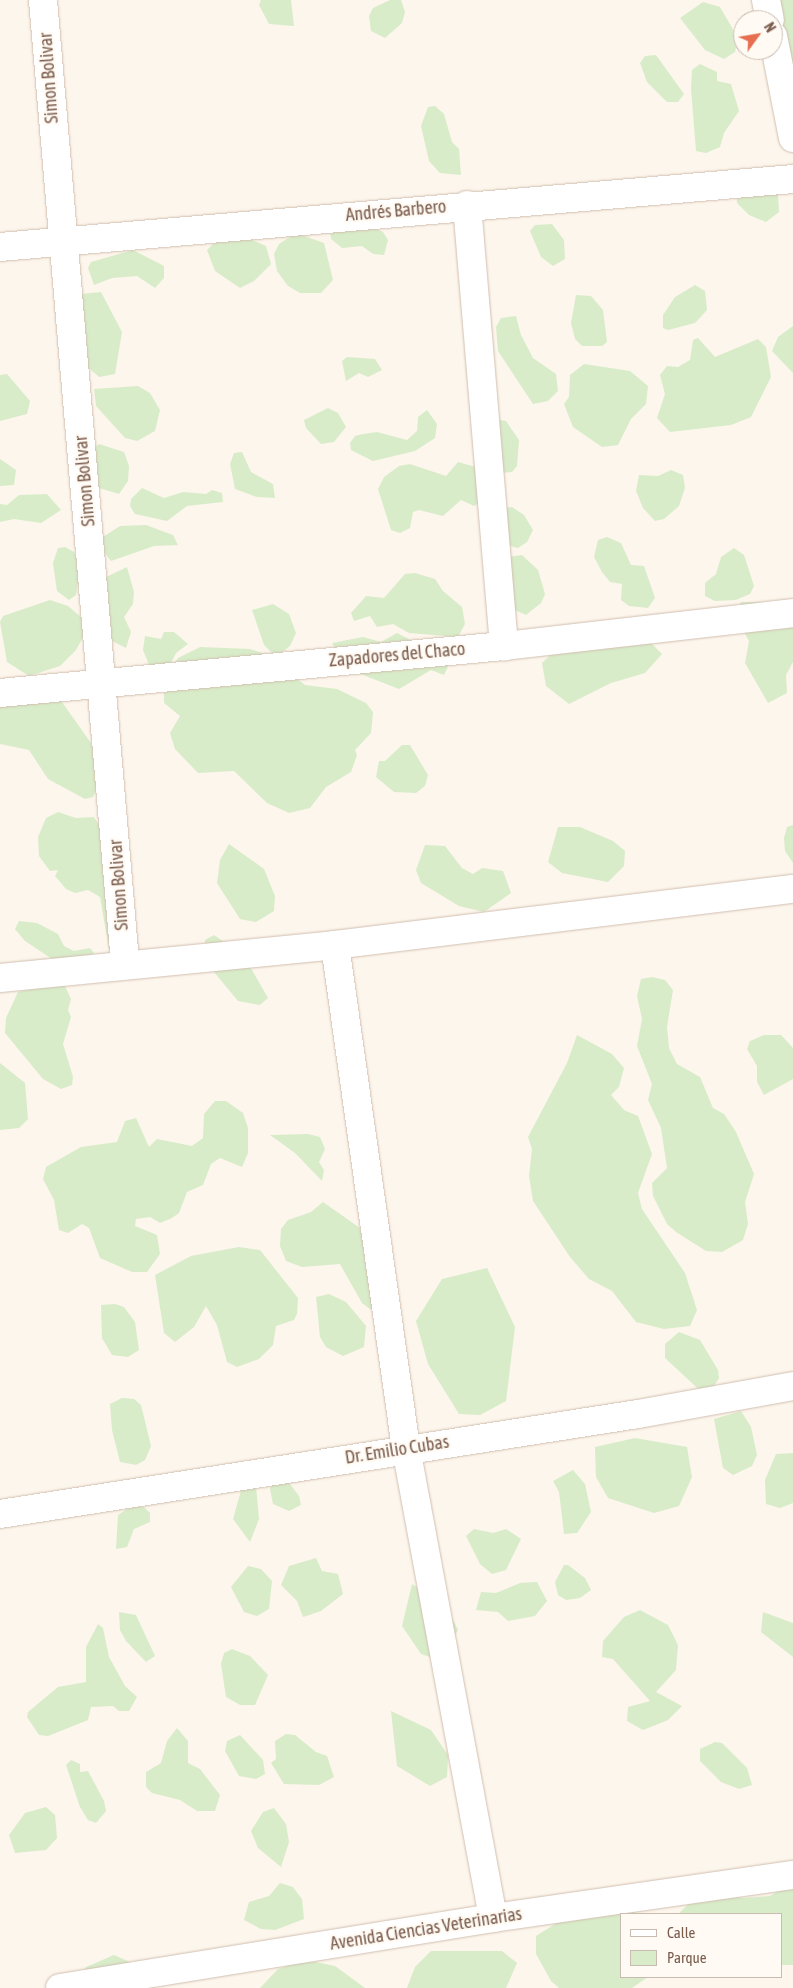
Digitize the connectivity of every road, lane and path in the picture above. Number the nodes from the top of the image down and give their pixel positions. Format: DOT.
graph roads {
  1 [pos="43,0"];
  2 [pos="778,60"];
  3 [pos="793,138"];
  4 [pos="793,179"];
  5 [pos="467,205"];
  6 [pos="62,242"];
  7 [pos="0,247"];
  8 [pos="793,613"];
  9 [pos="504,646"];
  10 [pos="104,680"];
  11 [pos="0,693"];
  12 [pos="793,889"];
  13 [pos="335,945"];
  14 [pos="125,963"];
  15 [pos="0,978"];
  16 [pos="793,1386"];
  17 [pos="406,1448"];
  18 [pos="0,1514"];
  19 [pos="793,1875"];
  20 [pos="492,1918"];
  21 [pos="60,1988"];
  1 -- 6 [label="street, Simon Bolivar"];
  2 -- 3 [label="street"];
  4 -- 5 [label="street, Andrés Barbero"];
  5 -- 6 [label="street, Andrés Barbero"];
  5 -- 9 [label="street"];
  6 -- 7 [label="street, Andrés Barbero"];
  6 -- 10 [label="street, Simon Bolivar"];
  8 -- 9 [label="street, Zapadores del Chaco"];
  9 -- 10 [label="street, Zapadores del Chaco"];
  10 -- 11 [label="street, Zapadores del Chaco"];
  10 -- 14 [label="street, Simon Bolivar"];
  12 -- 13 [label="street"];
  13 -- 14 [label="street"];
  13 -- 17 [label="street"];
  14 -- 15 [label="street"];
  16 -- 17 [label="street, Dr. Emilio Cubas"];
  17 -- 18 [label="street, Dr. Emilio Cubas"];
  17 -- 20 [label="street"];
  19 -- 20 [label="street, Avenida Ciencias Veterinarias"];
  20 -- 21 [label="street, Avenida Ciencias Veterinarias"];
}
